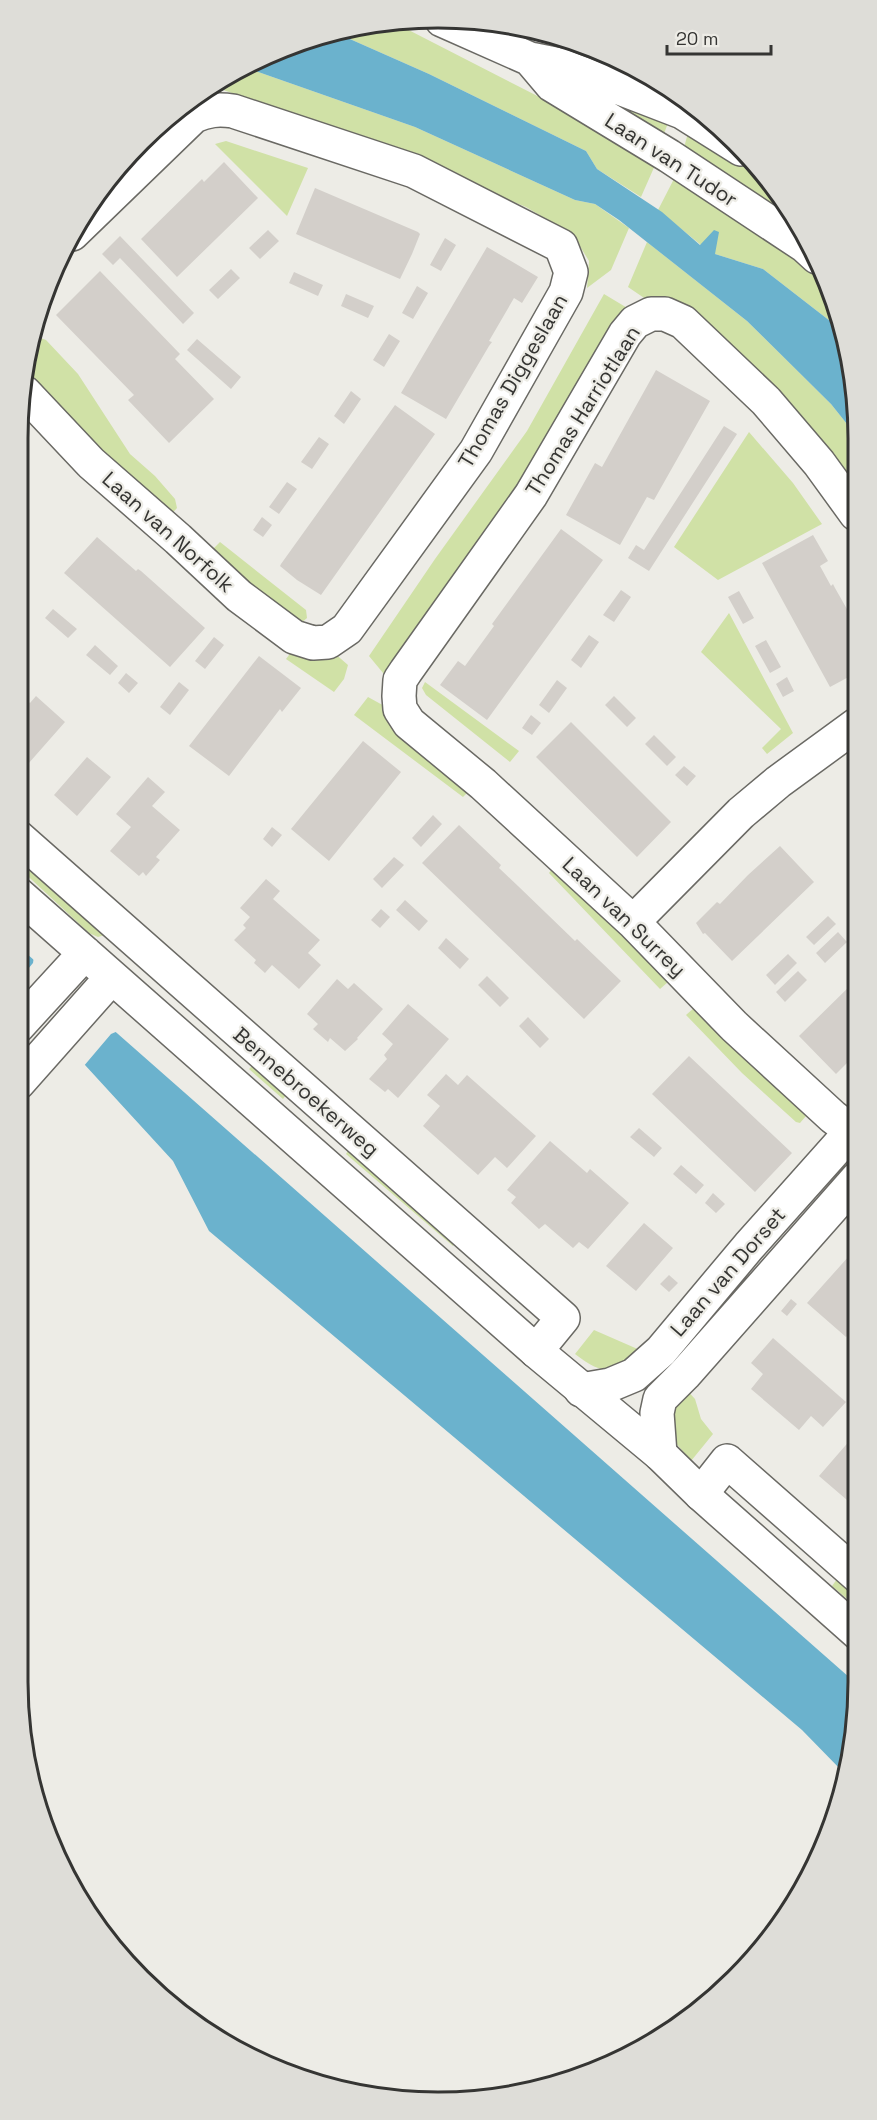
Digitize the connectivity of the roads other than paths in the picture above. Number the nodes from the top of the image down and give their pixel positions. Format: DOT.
graph roads {
  1 [pos="466,29"];
  2 [pos="530,59"];
  3 [pos="703,125"];
  4 [pos="102,205"];
  5 [pos="797,239"];
  6 [pos="31,398"];
  7 [pos="848,503"];
  8 [pos="328,642"];
  9 [pos="399,696"];
  10 [pos="848,731"];
  11 [pos="28,846"];
  12 [pos="28,906"];
  13 [pos="633,922"];
  14 [pos="76,962"];
  15 [pos="104,986"];
  16 [pos="28,1015"];
  17 [pos="28,1071"];
  18 [pos="848,1125"];
  19 [pos="848,1139"];
  20 [pos="848,1189"];
  21 [pos="536,1351"];
  22 [pos="581,1390"];
  23 [pos="660,1454"];
  24 [pos="701,1494"];
  25 [pos="848,1567"];
  26 [pos="848,1624"];
  1 -- 2 [label="street, Laan van Tudor"];
  2 -- 3 [label="street, Laan van Tudor"];
  2 -- 5 [label="street, Laan van Tudor"];
  4 -- 8 [label="street, Thomas Diggeslaan"];
  6 -- 8 [label="street, Laan van Norfolk"];
  7 -- 9 [label="street, Thomas Harriotlaan"];
  9 -- 13 [label="street, Laan van Surrey"];
  10 -- 13 [label="street"];
  11 -- 21 [label="street, Bennebroekerweg"];
  12 -- 14 [label="street, Bennebroekerweg"];
  13 -- 18 [label="street, Laan van Surrey"];
  14 -- 15 [label="street, Bennebroekerweg"];
  14 -- 16 [label="street"];
  15 -- 17 [label="street"];
  15 -- 21 [label="street, Bennebroekerweg"];
  19 -- 22 [label="street, Laan van Dorset"];
  20 -- 23 [label="street, Laan van Dorset"];
  21 -- 22 [label="street, Bennebroekerweg"];
  22 -- 23 [label="street, Bennebroekerweg"];
  23 -- 24 [label="street, Bennebroekerweg"];
  24 -- 25 [label="street"];
  24 -- 26 [label="street, Bennebroekerweg"];
}
